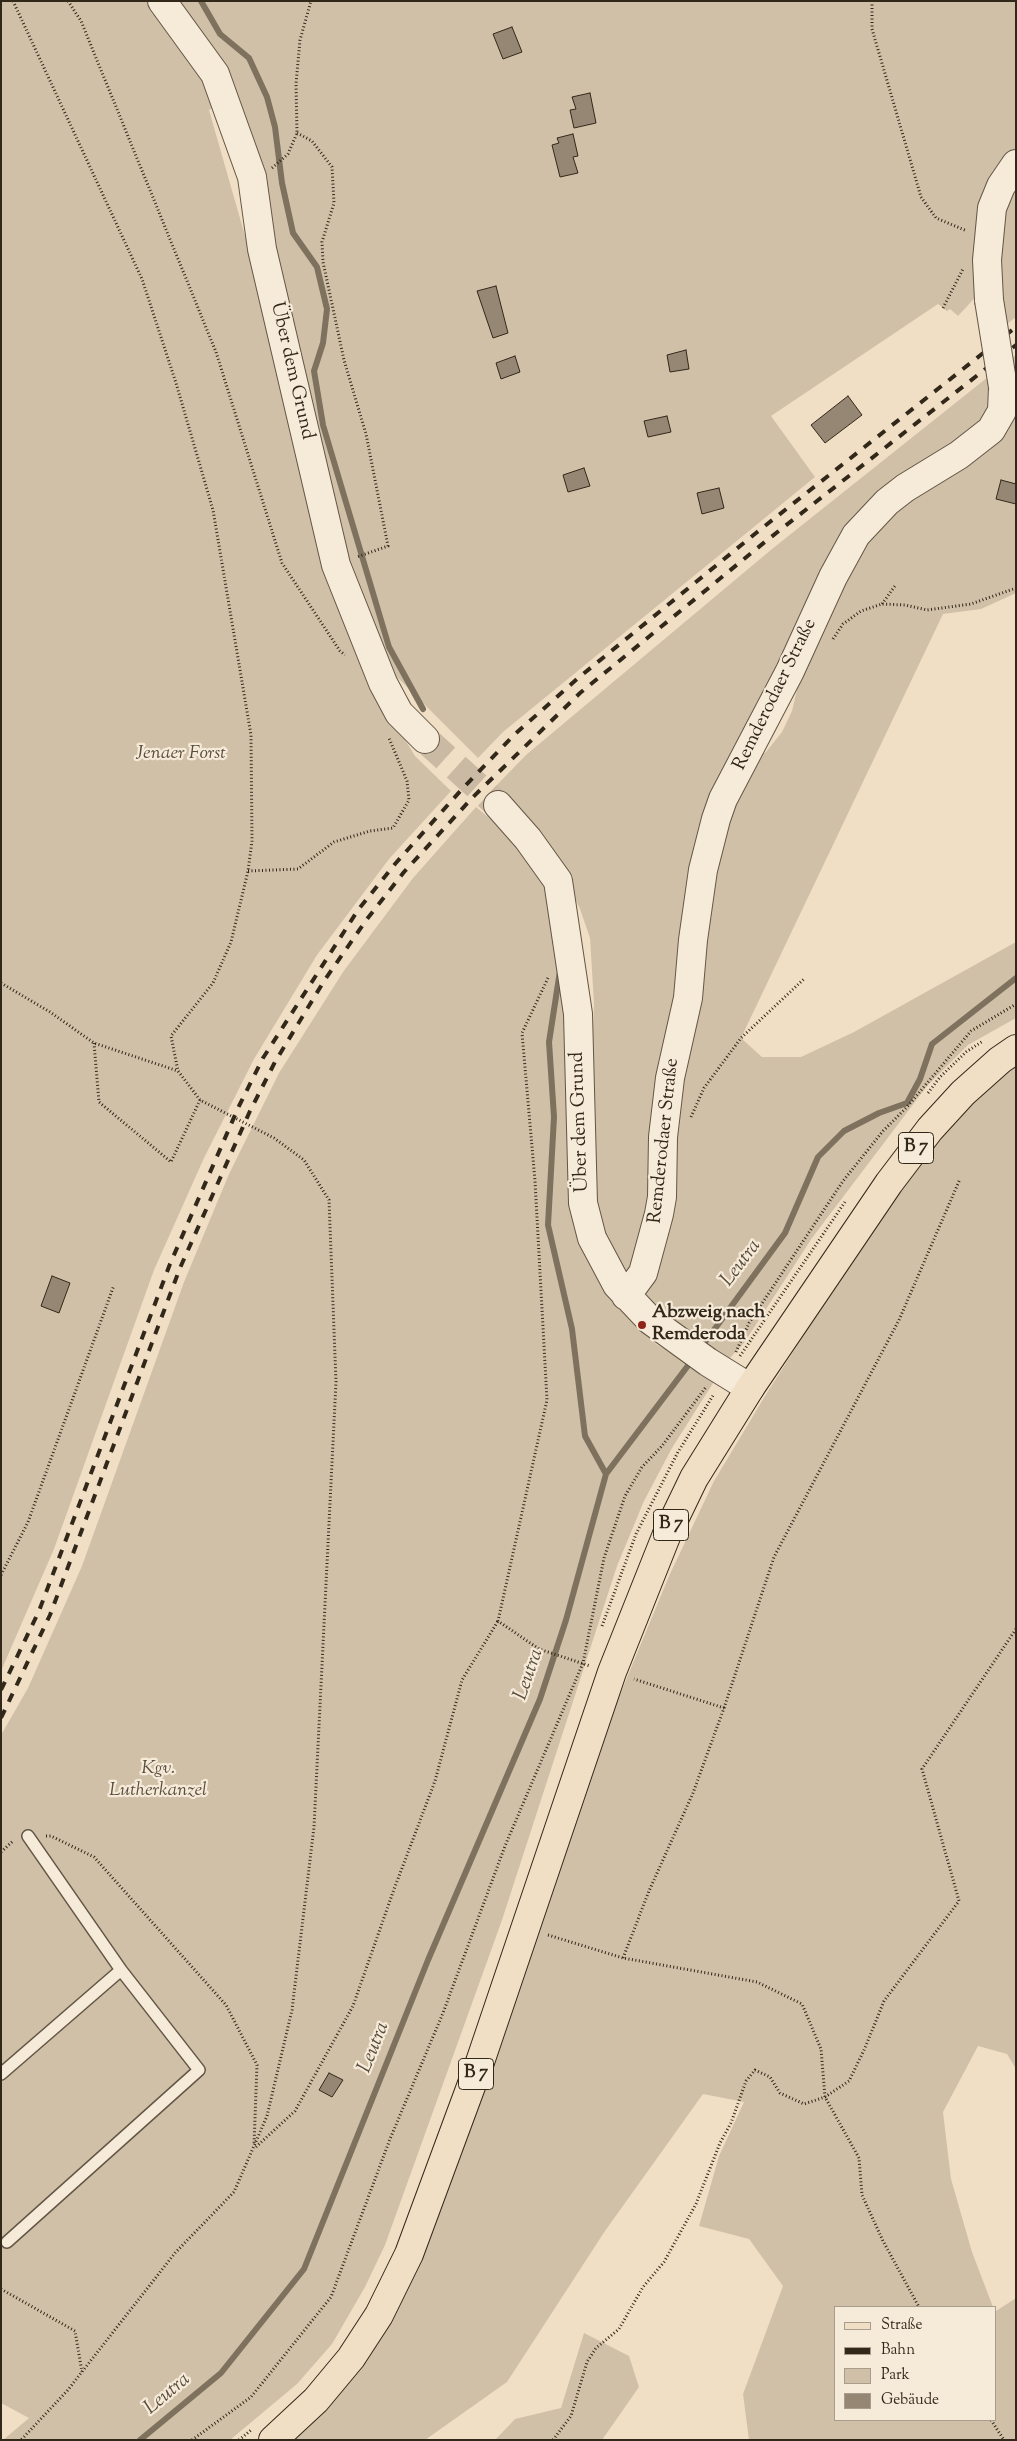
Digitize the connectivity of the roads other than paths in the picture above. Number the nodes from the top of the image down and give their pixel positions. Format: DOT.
graph roads {
  1 [pos="162,1"];
  2 [pos="1016,164"];
  3 [pos="425,739"];
  4 [pos="498,805"];
  5 [pos="1016,1049"];
  6 [pos="626,1296"];
  7 [pos="750,1388"];
  8 [pos="28,1836"];
  9 [pos="121,1970"];
  10 [pos="1,2074"];
  11 [pos="7,2242"];
  12 [pos="273,2440"];
  1 -- 3 [label="street, Über dem Grund"];
  2 -- 6 [label="street, Remderodaer Straße, bridge"];
  4 -- 6 [label="street, Über dem Grund"];
  5 -- 7 [label="main road, B 7"];
  6 -- 7 [label="street, Über dem Grund"];
  7 -- 12 [label="main road, B 7"];
  8 -- 9 [label="lane"];
  9 -- 10 [label="lane"];
  9 -- 11 [label="lane"];
}
